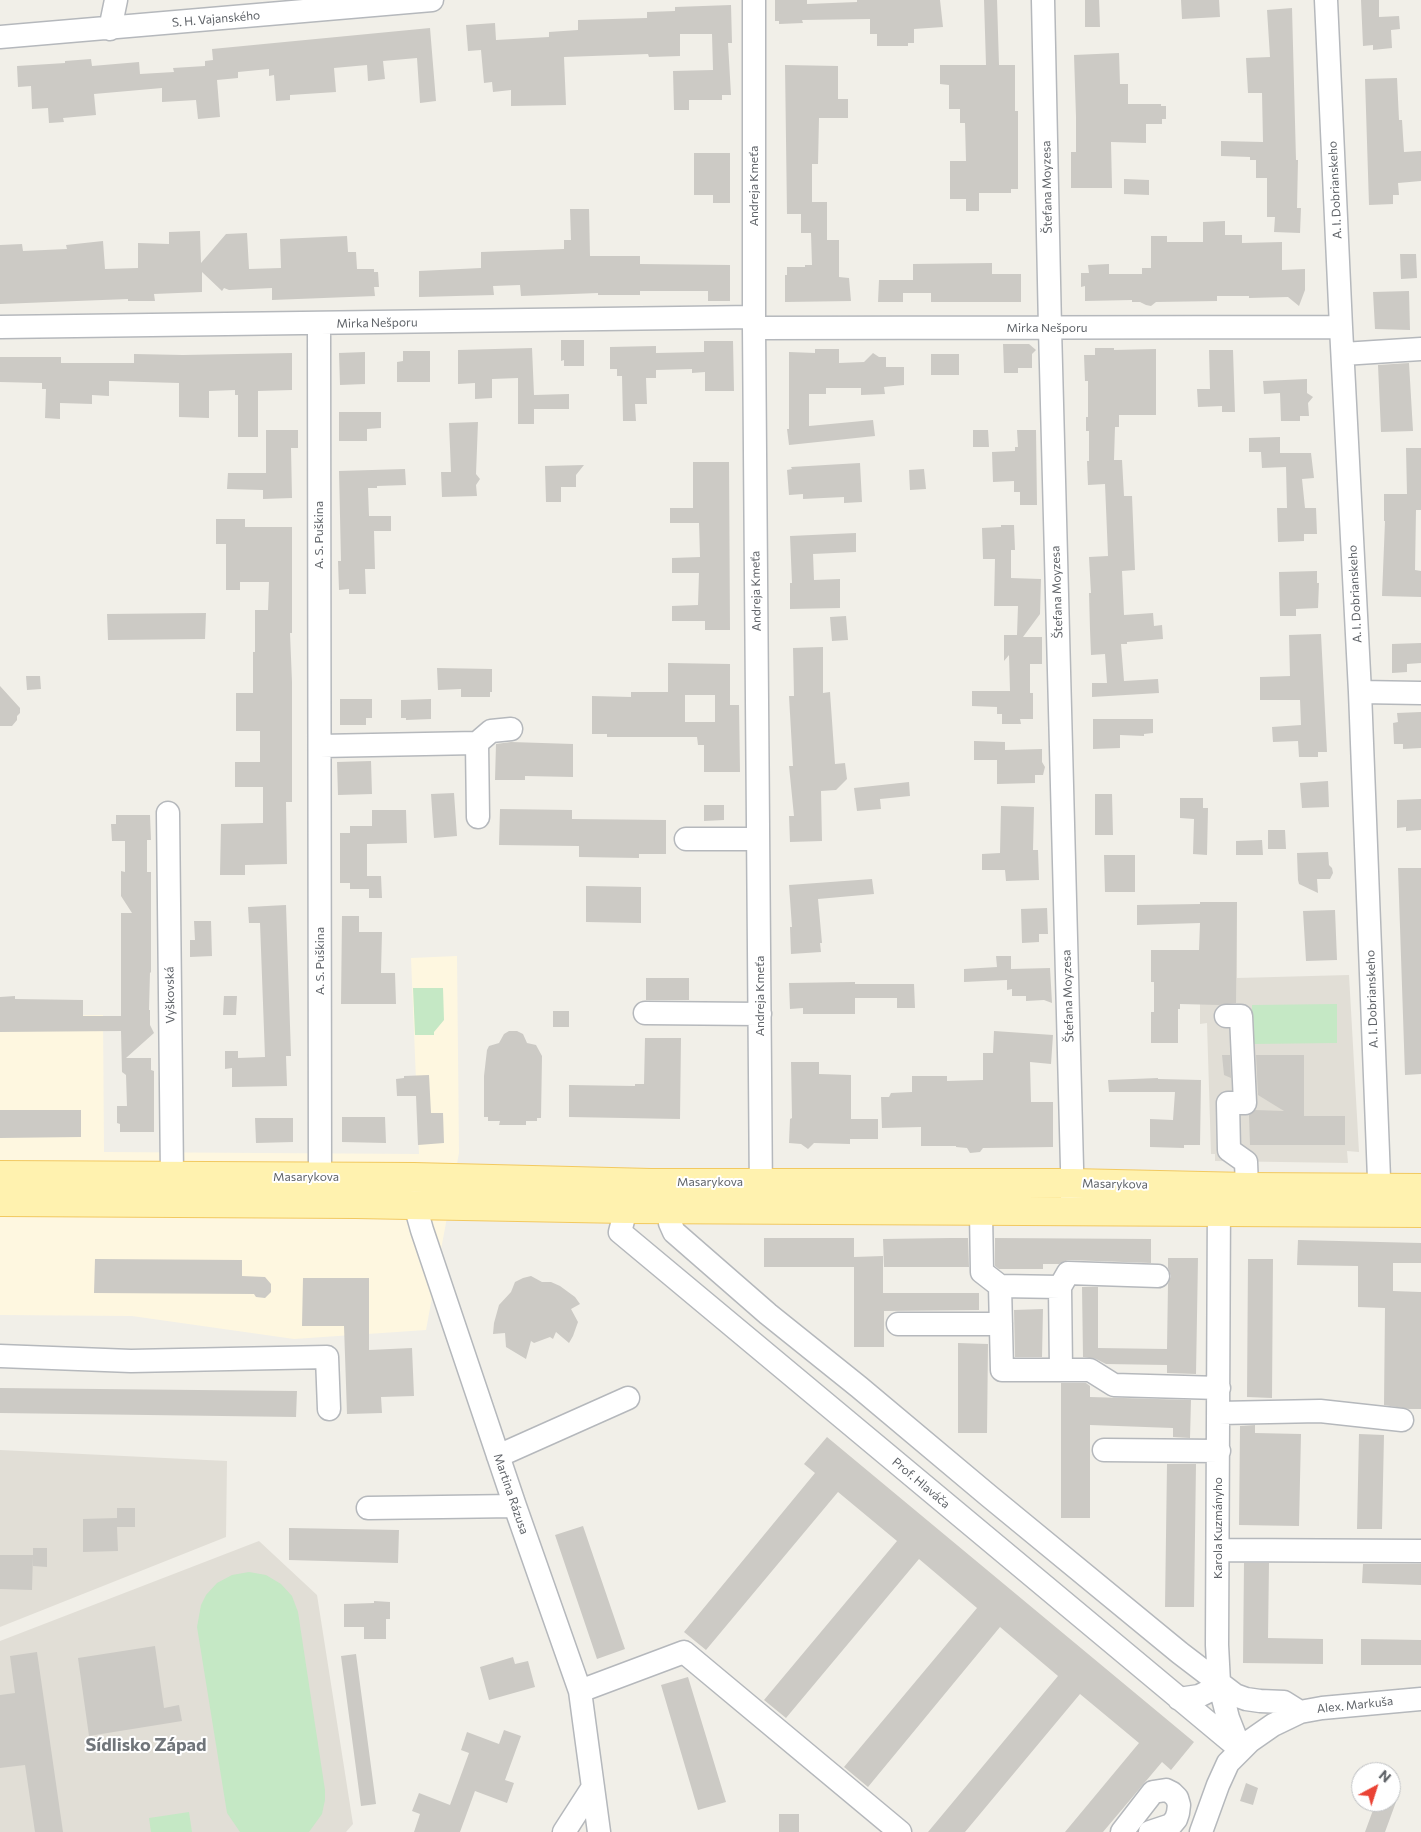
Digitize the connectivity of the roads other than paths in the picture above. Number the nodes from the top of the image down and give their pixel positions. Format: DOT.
graph roads {
  1 [pos="116,0"];
  2 [pos="432,0"];
  3 [pos="754,0"];
  4 [pos="1043,0"];
  5 [pos="1326,0"];
  6 [pos="110,29"];
  7 [pos="0,37"];
  8 [pos="754,322"];
  9 [pos="319,324"];
  10 [pos="1341,327"];
  11 [pos="0,328"];
  12 [pos="1050,328"];
  13 [pos="1421,349"];
  14 [pos="1343,354"];
  15 [pos="1360,692"];
  16 [pos="1421,693"];
  17 [pos="511,729"];
  18 [pos="477,743"];
  19 [pos="320,746"];
  20 [pos="168,813"];
  21 [pos="478,817"];
  22 [pos="686,839"];
  23 [pos="758,839"];
  24 [pos="646,1013"];
  25 [pos="760,1014"];
  26 [pos="1226,1016"];
  27 [pos="0,1175"];
  28 [pos="93,1176"];
  29 [pos="172,1177"];
  30 [pos="321,1177"];
  31 [pos="414,1178"];
  32 [pos="761,1182"];
  33 [pos="650,1183"];
  34 [pos="1072,1183"];
  35 [pos="1247,1187"];
  36 [pos="1421,1188"];
  37 [pos="1219,1199"];
  38 [pos="1380,1200"];
  39 [pos="0,1202"];
  40 [pos="92,1202"];
  41 [pos="320,1204"];
  42 [pos="415,1205"];
  43 [pos="669,1209"];
  44 [pos="762,1209"];
  45 [pos="981,1212"];
  46 [pos="1072,1212"];
  47 [pos="1421,1213"];
  48 [pos="623,1220"];
  49 [pos="1158,1276"];
  50 [pos="1000,1286"];
  51 [pos="1060,1287"];
  52 [pos="768,1314"];
  53 [pos="898,1324"];
  54 [pos="1001,1324"];
  55 [pos="746,1338"];
  56 [pos="0,1356"];
  57 [pos="1061,1370"];
  58 [pos="1218,1388"];
  59 [pos="628,1398"];
  60 [pos="329,1409"];
  61 [pos="1218,1413"];
  62 [pos="1402,1420"];
  63 [pos="1104,1450"];
  64 [pos="1219,1451"];
  65 [pos="498,1456"];
  66 [pos="515,1506"];
  67 [pos="368,1508"];
  68 [pos="1219,1550"];
  69 [pos="1421,1551"];
  70 [pos="1219,1683"];
  71 [pos="580,1691"];
  72 [pos="1179,1699"];
  73 [pos="1421,1699"];
  74 [pos="1300,1712"];
  75 [pos="1240,1749"];
  76 [pos="593,1787"];
  77 [pos="564,1832"];
  78 [pos="599,1832"];
  79 [pos="900,1832"];
  80 [pos="1122,1832"];
  81 [pos="1150,1832"];
  82 [pos="1201,1832"];
  1 -- 6 [label="street"];
  2 -- 6 [label="street, S. H. Vajanského"];
  3 -- 8 [label="street, Andreja Kmeťa"];
  4 -- 12 [label="street, Štefana Moyzesa"];
  5 -- 10 [label="street, A. I. Dobrianskeho"];
  6 -- 7 [label="street, S. H. Vajanského"];
  8 -- 9 [label="street, Mirka Nešporu"];
  8 -- 12 [label="street, Mirka Nešporu"];
  8 -- 23 [label="street, Andreja Kmeťa"];
  9 -- 11 [label="street, Mirka Nešporu"];
  9 -- 19 [label="street, A. S. Puškina"];
  10 -- 12 [label="street, Mirka Nešporu"];
  10 -- 14 [label="street, A. I. Dobrianskeho"];
  12 -- 34 [label="street, Štefana Moyzesa"];
  13 -- 14 [label="street"];
  14 -- 15 [label="street, A. I. Dobrianskeho"];
  15 -- 16 [label="street"];
  15 -- 38 [label="street, A. I. Dobrianskeho"];
  17 -- 18 [label="street"];
  18 -- 19 [label="street"];
  18 -- 21 [label="street"];
  19 -- 30 [label="street, A. S. Puškina"];
  20 -- 29 [label="street, Vyškovská"];
  22 -- 23 [label="street"];
  23 -- 25 [label="street, Andreja Kmeťa"];
  24 -- 25 [label="street"];
  25 -- 32 [label="street, Andreja Kmeťa"];
  26 -- 35 [label="street"];
  27 -- 28 [label="main road, Masarykova"];
  28 -- 29 [label="main road, Masarykova"];
  28 -- 40 [label="street"];
  29 -- 30 [label="main road, Masarykova"];
  30 -- 31 [label="main road, Masarykova"];
  30 -- 41 [label="street, A. S. Puškina"];
  31 -- 33 [label="main road, Masarykova"];
  31 -- 42 [label="street, Martina Rázusa"];
  32 -- 33 [label="main road, Masarykova"];
  32 -- 34 [label="main road, Masarykova"];
  32 -- 44 [label="street, Andreja Kmeťa"];
  33 -- 43 [label="street"];
  33 -- 48 [label="street"];
  34 -- 37 [label="main road, Masarykova"];
  34 -- 46 [label="street, Štefana Moyzesa"];
  35 -- 37 [label="main road, Masarykova"];
  35 -- 38 [label="main road, Masarykova"];
  36 -- 38 [label="main road, Masarykova"];
  37 -- 38 [label="main road, Masarykova"];
  37 -- 46 [label="main road, Masarykova"];
  37 -- 58 [label="street, Karola Kuzmányho"];
  38 -- 47 [label="main road, Masarykova"];
  39 -- 40 [label="main road, Masarykova"];
  40 -- 41 [label="main road, Masarykova"];
  41 -- 42 [label="main road, Masarykova"];
  42 -- 48 [label="main road, Masarykova"];
  42 -- 65 [label="street, Martina Rázusa"];
  43 -- 44 [label="main road, Masarykova"];
  43 -- 48 [label="main road, Masarykova"];
  43 -- 52 [label="street"];
  44 -- 45 [label="main road, Masarykova"];
  45 -- 46 [label="main road, Masarykova"];
  45 -- 50 [label="street"];
  48 -- 55 [label="street, Prof. Hlaváča"];
  49 -- 51 [label="street"];
  50 -- 51 [label="street"];
  50 -- 54 [label="street"];
  51 -- 57 [label="street"];
  52 -- 55 [label="street"];
  52 -- 70 [label="street"];
  53 -- 54 [label="street"];
  54 -- 57 [label="street"];
  55 -- 72 [label="street, Prof. Hlaváča"];
  56 -- 60 [label="street"];
  57 -- 58 [label="street"];
  58 -- 61 [label="street, Karola Kuzmányho"];
  59 -- 65 [label="street"];
  61 -- 62 [label="street"];
  61 -- 64 [label="street, Karola Kuzmányho"];
  63 -- 64 [label="street"];
  64 -- 68 [label="street, Karola Kuzmányho"];
  65 -- 66 [label="street, Martina Rázusa"];
  66 -- 67 [label="street"];
  66 -- 71 [label="street, Martina Rázusa"];
  68 -- 69 [label="street"];
  68 -- 70 [label="street, Karola Kuzmányho"];
  70 -- 72 [label="street"];
  70 -- 74 [label="street"];
  70 -- 75 [label="street, Karola Kuzmányho"];
  71 -- 76 [label="street, Martina Rázusa"];
  71 -- 79 [label="street"];
  72 -- 75 [label="street, Prof. Hlaváča"];
  73 -- 74 [label="street, Alex. Markuša"];
  74 -- 75 [label="street, Alex. Markuša"];
  75 -- 82 [label="street"];
  76 -- 77 [label="street"];
  76 -- 78 [label="street, Martina Rázusa"];
  80 -- 81 [label="street"];
}
